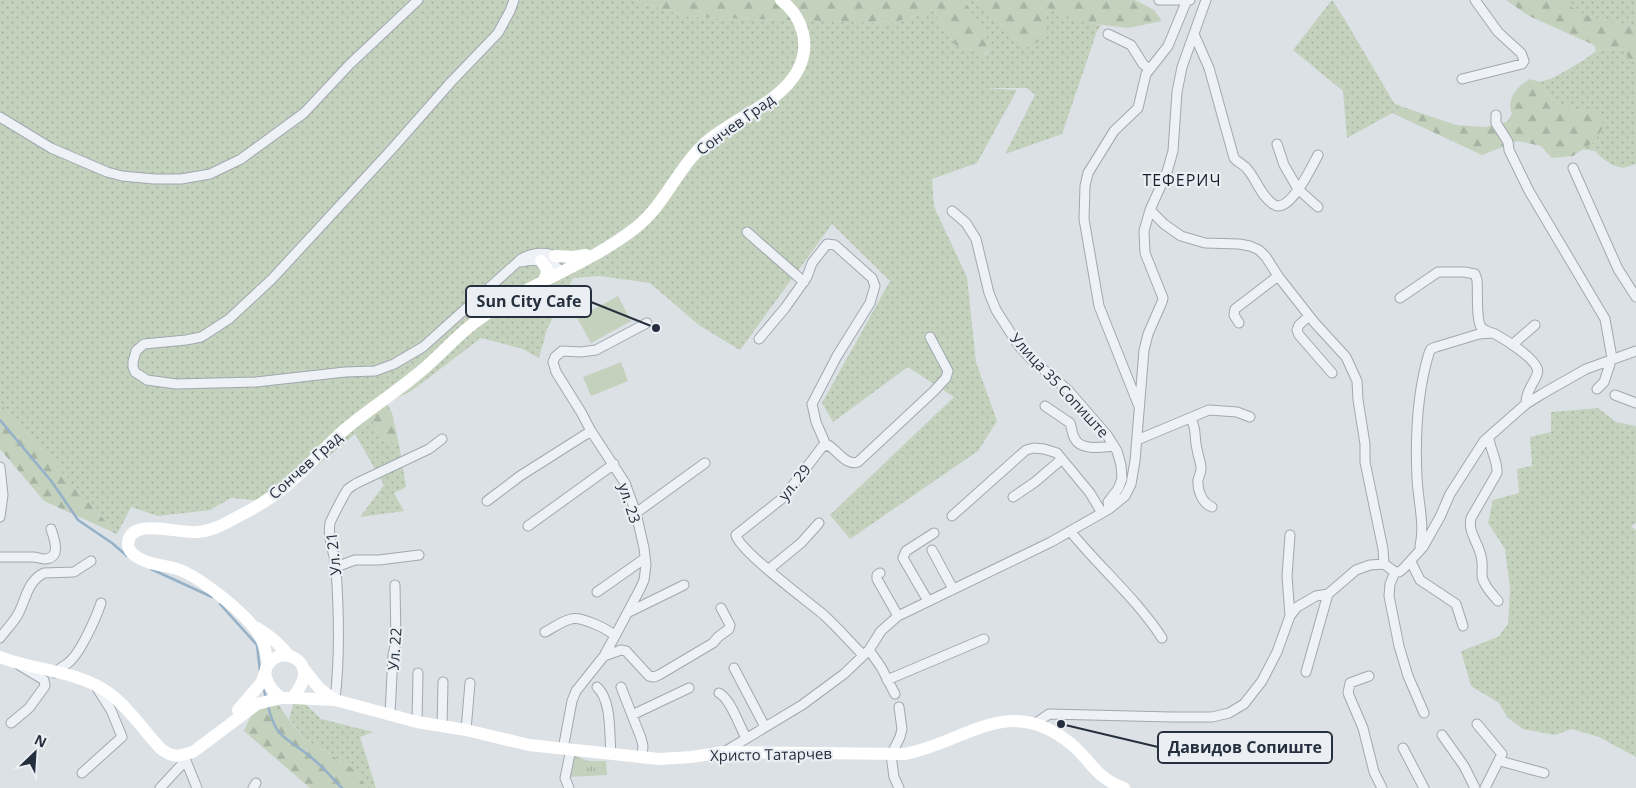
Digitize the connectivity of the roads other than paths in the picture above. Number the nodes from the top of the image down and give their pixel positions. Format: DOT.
graph roads {
  1 [pos="418,0"];
  2 [pos="514,0"];
  3 [pos="781,0"];
  4 [pos="1159,0"];
  5 [pos="1188,0"];
  6 [pos="1206,0"];
  7 [pos="1475,0"];
  8 [pos="1108,34"];
  9 [pos="1194,34"];
  10 [pos="1149,69"];
  11 [pos="1462,79"];
  12 [pos="1496,115"];
  13 [pos="0,117"];
  14 [pos="1277,144"];
  15 [pos="1318,155"];
  16 [pos="1573,168"];
  17 [pos="1298,189"];
  18 [pos="1318,207"];
  19 [pos="1150,210"];
  20 [pos="952,211"];
  21 [pos="747,232"];
  22 [pos="596,253"];
  23 [pos="555,256"];
  24 [pos="541,261"];
  25 [pos="516,263"];
  26 [pos="562,272"];
  27 [pos="1278,276"];
  28 [pos="543,282"];
  29 [pos="804,282"];
  30 [pos="1636,297"];
  31 [pos="1400,298"];
  32 [pos="1310,316"];
  33 [pos="647,323"];
  34 [pos="1239,323"];
  35 [pos="1535,325"];
  36 [pos="1492,333"];
  37 [pos="930,338"];
  38 [pos="759,340"];
  39 [pos="1512,345"];
  40 [pos="1636,351"];
  41 [pos="1612,358"];
  42 [pos="1332,373"];
  43 [pos="1597,390"];
  44 [pos="1615,395"];
  45 [pos="1636,403"];
  46 [pos="1526,404"];
  47 [pos="1045,406"];
  48 [pos="1139,407"];
  49 [pos="1250,417"];
  50 [pos="1190,419"];
  51 [pos="591,431"];
  52 [pos="442,438"];
  53 [pos="1489,438"];
  54 [pos="1137,440"];
  55 [pos="826,445"];
  56 [pos="1114,446"];
  57 [pos="1062,459"];
  58 [pos="614,464"];
  59 [pos="705,464"];
  60 [pos="0,467"];
  61 [pos="1013,497"];
  62 [pos="487,501"];
  63 [pos="1212,507"];
  64 [pos="1105,511"];
  65 [pos="0,513"];
  66 [pos="636,514"];
  67 [pos="952,516"];
  68 [pos="819,523"];
  69 [pos="528,526"];
  70 [pos="51,529"];
  71 [pos="1070,531"];
  72 [pos="934,533"];
  73 [pos="1290,535"];
  74 [pos="932,550"];
  75 [pos="1419,552"];
  76 [pos="418,555"];
  77 [pos="0,557"];
  78 [pos="644,559"];
  79 [pos="90,561"];
  80 [pos="1411,562"];
  81 [pos="1384,564"];
  82 [pos="336,567"];
  83 [pos="768,570"];
  84 [pos="1395,572"];
  85 [pos="880,573"];
  86 [pos="395,585"];
  87 [pos="684,585"];
  88 [pos="952,590"];
  89 [pos="596,592"];
  90 [pos="1328,594"];
  91 [pos="928,601"];
  92 [pos="1498,602"];
  93 [pos="101,603"];
  94 [pos="721,608"];
  95 [pos="626,614"];
  96 [pos="898,616"];
  97 [pos="1290,616"];
  98 [pos="251,625"];
  99 [pos="1462,626"];
  100 [pos="545,632"];
  101 [pos="615,636"];
  102 [pos="0,638"];
  103 [pos="984,638"];
  104 [pos="1162,638"];
  105 [pos="866,652"];
  106 [pos="289,656"];
  107 [pos="604,656"];
  108 [pos="0,657"];
  109 [pos="14,662"];
  110 [pos="267,668"];
  111 [pos="303,668"];
  112 [pos="734,668"];
  113 [pos="1306,672"];
  114 [pos="55,673"];
  115 [pos="418,673"];
  116 [pos="1369,676"];
  117 [pos="888,680"];
  118 [pos="443,682"];
  119 [pos="470,683"];
  120 [pos="94,684"];
  121 [pos="598,687"];
  122 [pos="621,687"];
  123 [pos="689,688"];
  124 [pos="719,693"];
  125 [pos="895,694"];
  126 [pos="287,698"];
  127 [pos="335,700"];
  128 [pos="899,707"];
  129 [pos="1424,713"];
  130 [pos="390,714"];
  131 [pos="632,715"];
  132 [pos="417,722"];
  133 [pos="11,723"];
  134 [pos="1036,723"];
  135 [pos="1477,724"];
  136 [pos="226,726"];
  137 [pos="442,726"];
  138 [pos="765,727"];
  139 [pos="466,730"];
  140 [pos="1442,735"];
  141 [pos="746,738"];
  142 [pos="1403,748"];
  143 [pos="567,749"];
  144 [pos="724,752"];
  145 [pos="611,753"];
  146 [pos="891,755"];
  147 [pos="642,756"];
  148 [pos="185,758"];
  149 [pos="1500,761"];
  150 [pos="82,772"];
  151 [pos="1544,774"];
  152 [pos="193,786"];
  153 [pos="160,788"];
  154 [pos="569,788"];
  155 [pos="898,788"];
  156 [pos="1124,788"];
  157 [pos="1382,788"];
  158 [pos="1424,788"];
  159 [pos="1475,788"];
  160 [pos="1485,788"];
  1 -- 13 [label="street"];
  2 -- 25 [label="street"];
  3 -- 22 [label="main road, Сончев Град"];
  4 -- 5 [label="street"];
  5 -- 10 [label="street"];
  6 -- 9 [label="street"];
  7 -- 11 [label="street"];
  8 -- 10 [label="street"];
  9 -- 17 [label="street"];
  9 -- 19 [label="street"];
  10 -- 48 [label="street"];
  12 -- 41 [label="street"];
  14 -- 17 [label="street"];
  15 -- 17 [label="street"];
  16 -- 30 [label="street"];
  17 -- 18 [label="street"];
  19 -- 27 [label="street"];
  19 -- 48 [label="street"];
  20 -- 56 [label="street, Улица 35 Сопиште"];
  21 -- 29 [label="street"];
  22 -- 23 [label="main road"];
  22 -- 26 [label="main road, Сончев Град"];
  23 -- 25 [label="street"];
  23 -- 26 [label="street"];
  24 -- 25 [label="street"];
  24 -- 26 [label="street"];
  24 -- 28 [label="main road"];
  26 -- 28 [label="main road, Сончев Град"];
  27 -- 32 [label="street"];
  27 -- 34 [label="street"];
  28 -- 98 [label="main road, Сончев Град"];
  29 -- 38 [label="street"];
  29 -- 55 [label="street"];
  31 -- 36 [label="street"];
  32 -- 42 [label="street"];
  32 -- 81 [label="street"];
  33 -- 51 [label="street, ул. 23"];
  35 -- 39 [label="street"];
  36 -- 39 [label="street"];
  36 -- 75 [label="street"];
  37 -- 55 [label="street"];
  39 -- 46 [label="street"];
  40 -- 41 [label="street"];
  41 -- 43 [label="street"];
  41 -- 46 [label="street"];
  44 -- 45 [label="street"];
  46 -- 53 [label="street"];
  47 -- 56 [label="street"];
  48 -- 54 [label="street"];
  49 -- 50 [label="street"];
  50 -- 54 [label="street"];
  50 -- 63 [label="street"];
  51 -- 58 [label="street, ул. 23"];
  51 -- 62 [label="street"];
  52 -- 82 [label="street, Ул. 21"];
  53 -- 75 [label="street"];
  53 -- 92 [label="street"];
  54 -- 64 [label="street"];
  55 -- 83 [label="street, ул. 29"];
  56 -- 64 [label="street, Улица 35 Сопиште"];
  57 -- 61 [label="street"];
  57 -- 64 [label="street"];
  57 -- 67 [label="street"];
  58 -- 66 [label="street, ул. 23"];
  58 -- 69 [label="street"];
  59 -- 66 [label="street"];
  60 -- 65 [label="street"];
  64 -- 71 [label="street"];
  66 -- 78 [label="street, ул. 23"];
  68 -- 83 [label="street"];
  70 -- 77 [label="street"];
  71 -- 88 [label="street"];
  71 -- 104 [label="street"];
  72 -- 91 [label="street"];
  73 -- 97 [label="street"];
  74 -- 88 [label="street"];
  75 -- 80 [label="street"];
  76 -- 82 [label="street"];
  78 -- 89 [label="street"];
  78 -- 95 [label="street, ул. 23"];
  79 -- 102 [label="street"];
  80 -- 84 [label="street"];
  80 -- 99 [label="street"];
  81 -- 84 [label="street"];
  81 -- 90 [label="street"];
  82 -- 127 [label="street, Ул. 21"];
  83 -- 105 [label="street, ул. 29"];
  84 -- 129 [label="street"];
  85 -- 96 [label="street"];
  86 -- 130 [label="street, Ул. 22"];
  87 -- 95 [label="street"];
  88 -- 91 [label="street"];
  90 -- 97 [label="street"];
  90 -- 113 [label="street"];
  91 -- 96 [label="street"];
  93 -- 114 [label="street"];
  94 -- 107 [label="street"];
  95 -- 101 [label="street, ул. 23"];
  96 -- 105 [label="street"];
  97 -- 134 [label="street"];
  98 -- 106 [label="main road"];
  98 -- 110 [label="main road"];
  100 -- 101 [label="street"];
  101 -- 107 [label="street, ул. 23"];
  103 -- 117 [label="street"];
  105 -- 117 [label="street, ул. 29"];
  105 -- 138 [label="street"];
  106 -- 110 [label="main road"];
  106 -- 111 [label="main road"];
  107 -- 143 [label="street, ул. 23"];
  108 -- 109 [label="main road"];
  109 -- 114 [label="main road"];
  109 -- 133 [label="street"];
  110 -- 126 [label="main road"];
  110 -- 136 [label="main road, Христо Татарчев"];
  111 -- 126 [label="main road"];
  111 -- 127 [label="main road, Христо Татарчев"];
  112 -- 138 [label="street"];
  114 -- 120 [label="main road"];
  115 -- 132 [label="street"];
  116 -- 157 [label="street"];
  117 -- 125 [label="street, ул. 29"];
  118 -- 137 [label="street"];
  119 -- 139 [label="street"];
  120 -- 148 [label="main road"];
  120 -- 150 [label="street"];
  121 -- 145 [label="street"];
  122 -- 131 [label="street"];
  123 -- 131 [label="street"];
  124 -- 141 [label="street"];
  126 -- 127 [label="main road, Христо Татарчев"];
  126 -- 136 [label="main road, Христо Татарчев"];
  127 -- 130 [label="main road, Христо Татарчев"];
  128 -- 146 [label="street"];
  130 -- 132 [label="main road, Христо Татарчев"];
  131 -- 147 [label="street"];
  132 -- 137 [label="main road, Христо Татарчев"];
  134 -- 146 [label="main road, Христо Татарчев"];
  134 -- 156 [label="main road, Христо Татарчев"];
  135 -- 149 [label="street"];
  136 -- 148 [label="main road, Христо Татарчев"];
  137 -- 139 [label="main road, Христо Татарчев"];
  138 -- 141 [label="street"];
  139 -- 143 [label="main road, Христо Татарчев"];
  140 -- 159 [label="street"];
  141 -- 144 [label="street"];
  142 -- 158 [label="street"];
  143 -- 145 [label="main road, Христо Татарчев"];
  143 -- 154 [label="street, ул. 23"];
  144 -- 146 [label="main road, Христо Татарчев"];
  144 -- 147 [label="main road, Христо Татарчев"];
  145 -- 147 [label="main road, Христо Татарчев"];
  146 -- 155 [label="street"];
  148 -- 152 [label="street"];
  148 -- 153 [label="street"];
  149 -- 151 [label="street"];
  149 -- 160 [label="street"];
}
